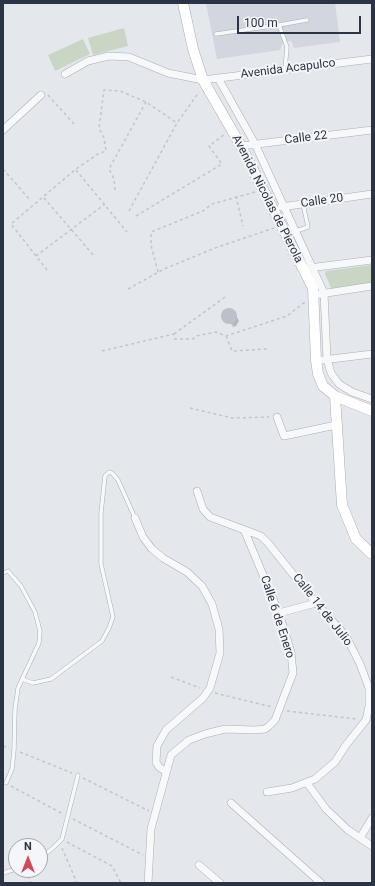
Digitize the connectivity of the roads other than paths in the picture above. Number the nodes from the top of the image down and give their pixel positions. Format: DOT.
graph roads {
  1 [pos="183,3"];
  2 [pos="307,20"];
  3 [pos="279,25"];
  4 [pos="216,34"];
  5 [pos="372,59"];
  6 [pos="285,70"];
  7 [pos="64,74"];
  8 [pos="218,78"];
  9 [pos="204,82"];
  10 [pos="45,95"];
  11 [pos="3,130"];
  12 [pos="372,130"];
  13 [pos="255,144"];
  14 [pos="241,146"];
  15 [pos="372,194"];
  16 [pos="303,204"];
  17 [pos="284,207"];
  18 [pos="273,209"];
  19 [pos="296,231"];
  20 [pos="372,260"];
  21 [pos="307,268"];
  22 [pos="372,286"];
  23 [pos="319,294"];
  24 [pos="372,354"];
  25 [pos="322,360"];
  26 [pos="335,396"];
  27 [pos="372,399"];
  28 [pos="372,411"];
  29 [pos="277,417"];
  30 [pos="336,425"];
  31 [pos="197,491"];
  32 [pos="135,518"];
  33 [pos="245,532"];
  34 [pos="372,554"];
  35 [pos="3,573"];
  36 [pos="316,603"];
  37 [pos="279,613"];
  38 [pos="22,678"];
  39 [pos="166,772"];
  40 [pos="78,775"];
  41 [pos="6,783"];
  42 [pos="308,783"];
  43 [pos="267,792"];
  44 [pos="231,802"];
  45 [pos="372,818"];
  46 [pos="360,838"];
  47 [pos="372,846"];
  48 [pos="48,851"];
  49 [pos="199,865"];
  50 [pos="148,883"];
  51 [pos="220,883"];
  52 [pos="321,883"];
  1 -- 9 [label="street, Avenida Nicolas de Pierola"];
  2 -- 3 [label="lane"];
  3 -- 4 [label="lane"];
  3 -- 6 [label="lane"];
  5 -- 6 [label="street, Avenida Acapulco"];
  6 -- 8 [label="street, Avenida Acapulco"];
  7 -- 9 [label="street, Avenida Acapulco"];
  8 -- 9 [label="street, Avenida Acapulco"];
  8 -- 13 [label="street"];
  9 -- 14 [label="street, Avenida Nicolas de Pierola"];
  10 -- 11 [label="street"];
  12 -- 13 [label="street, Calle 22"];
  13 -- 14 [label="street, Calle 22"];
  13 -- 17 [label="street"];
  14 -- 18 [label="street, Avenida Nicolas de Pierola"];
  15 -- 16 [label="street, Calle 20"];
  16 -- 17 [label="street, Calle 20"];
  16 -- 19 [label="lane"];
  17 -- 18 [label="street, Calle 20"];
  17 -- 19 [label="street"];
  18 -- 21 [label="street, Avenida Nicolas de Pierola"];
  19 -- 21 [label="street"];
  20 -- 21 [label="street"];
  21 -- 23 [label="street, Avenida Nicolas de Pierola"];
  22 -- 23 [label="street"];
  23 -- 25 [label="street, Avenida Nicolas de Pierola"];
  24 -- 25 [label="street"];
  25 -- 26 [label="street, Avenida Nicolas de Pierola"];
  25 -- 27 [label="street"];
  26 -- 28 [label="street"];
  26 -- 30 [label="street"];
  29 -- 30 [label="street"];
  30 -- 34 [label="street"];
  31 -- 33 [label="street, Calle 14 de Julio"];
  32 -- 38 [label="lane"];
  32 -- 39 [label="street"];
  33 -- 36 [label="street, Calle 14 de Julio"];
  33 -- 37 [label="street, Calle 6 de Enero"];
  35 -- 38 [label="lane"];
  36 -- 37 [label="street"];
  36 -- 42 [label="street, Calle 14 de Julio"];
  37 -- 39 [label="street, Calle 6 de Enero"];
  38 -- 41 [label="lane"];
  39 -- 50 [label="street, Calle 6 de Enero"];
  40 -- 48 [label="lane"];
  42 -- 43 [label="street, Calle 14 de Julio"];
  42 -- 46 [label="street"];
  44 -- 52 [label="street"];
  45 -- 46 [label="street"];
  46 -- 47 [label="street"];
  49 -- 51 [label="street"];
}
